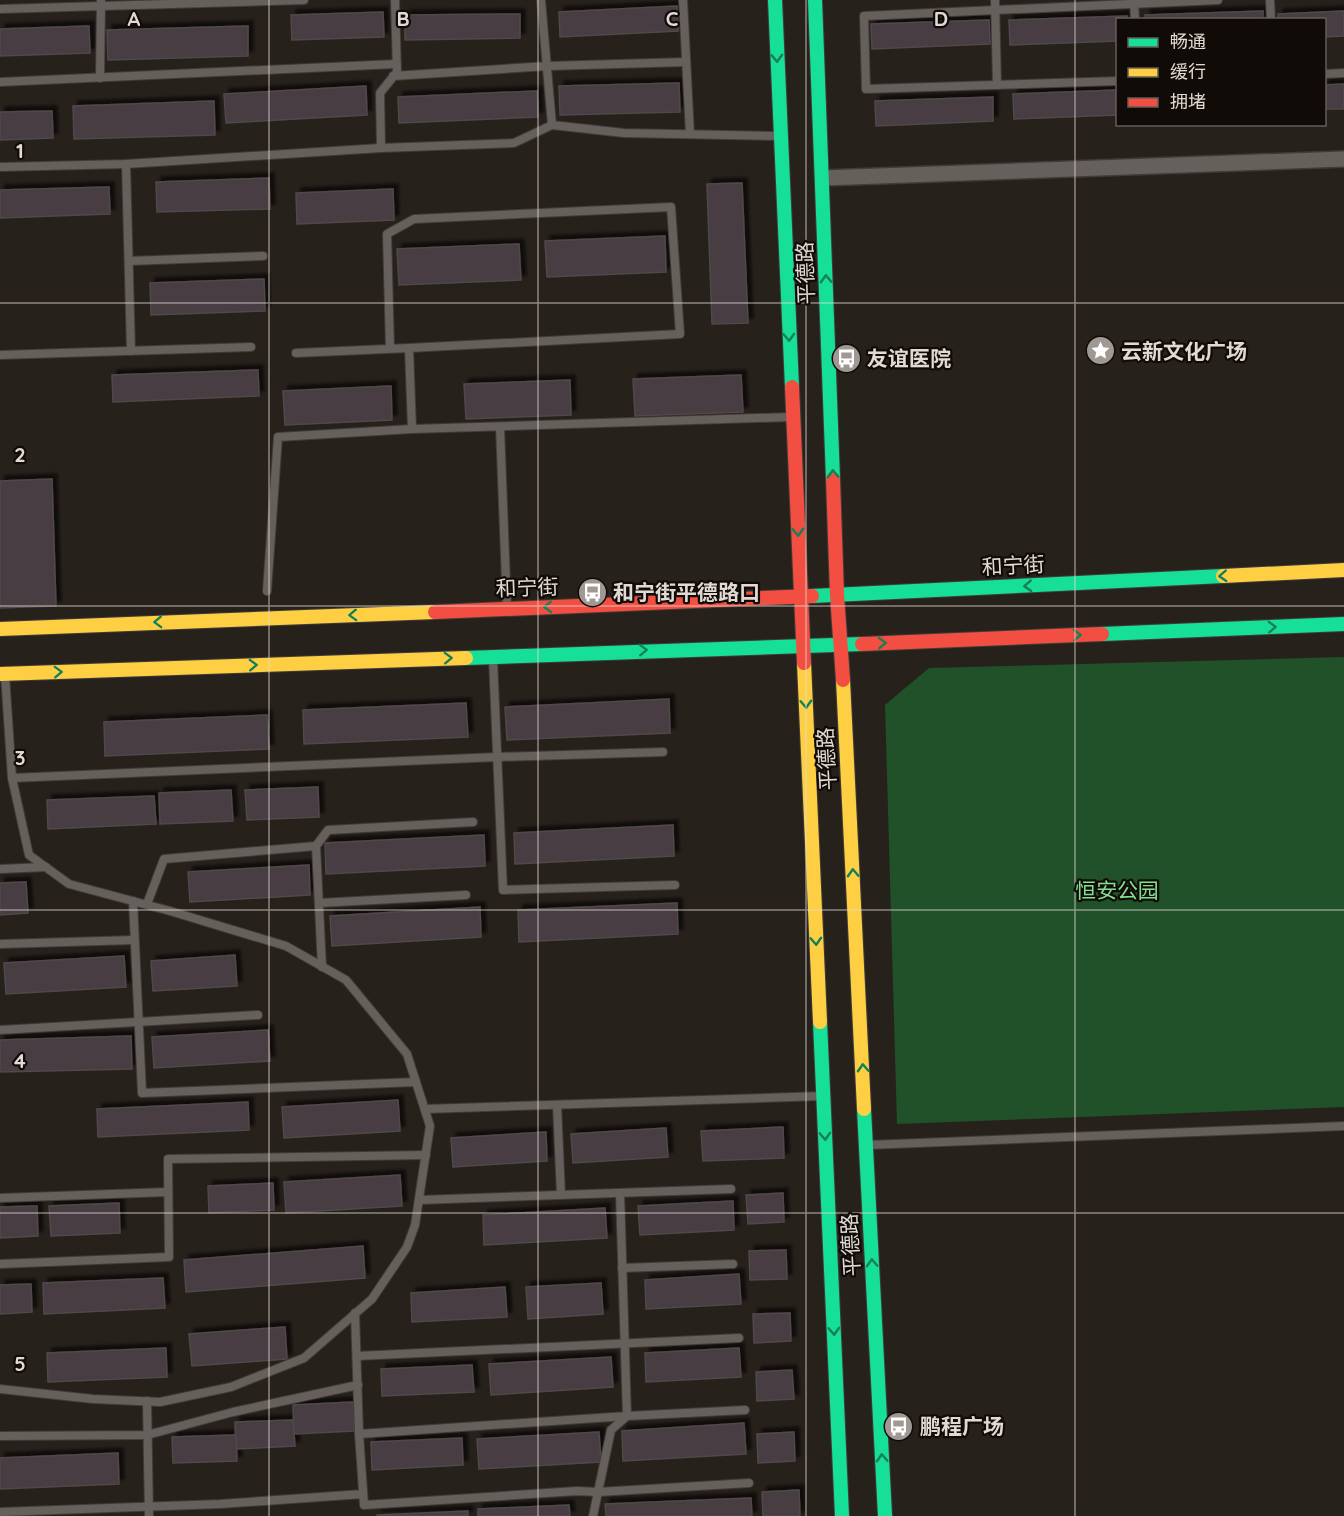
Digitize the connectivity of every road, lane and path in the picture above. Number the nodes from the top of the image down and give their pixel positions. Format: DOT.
graph roads {
  1 [pos="304,0"];
  2 [pos="395,0"];
  3 [pos="541,0"];
  4 [pos="683,0"];
  5 [pos="775,0"];
  6 [pos="815,0"];
  7 [pos="994,0"];
  8 [pos="1218,0"];
  9 [pos="1270,0"];
  10 [pos="1134,2"];
  11 [pos="101,3"];
  12 [pos="0,9"];
  13 [pos="995,9"];
  14 [pos="1135,18"];
  15 [pos="1270,18"];
  16 [pos="686,62"];
  17 [pos="396,64"];
  18 [pos="548,66"];
  19 [pos="1344,73"];
  20 [pos="1326,74"];
  21 [pos="393,76"];
  22 [pos="100,78"];
  23 [pos="1116,81"];
  24 [pos="0,82"];
  25 [pos="998,85"];
  26 [pos="552,124"];
  27 [pos="690,134"];
  28 [pos="781,136"];
  29 [pos="381,148"];
  30 [pos="1344,159"];
  31 [pos="126,164"];
  32 [pos="0,167"];
  33 [pos="823,178"];
  34 [pos="263,256"];
  35 [pos="129,261"];
  36 [pos="251,347"];
  37 [pos="409,348"];
  38 [pos="390,349"];
  39 [pos="130,351"];
  40 [pos="296,353"];
  41 [pos="0,355"];
  42 [pos="793,417"];
  43 [pos="500,427"];
  44 [pos="412,429"];
  45 [pos="1344,570"];
  46 [pos="267,591"];
  47 [pos="837,595"];
  48 [pos="801,597"];
  49 [pos="507,609"];
  50 [pos="1344,624"];
  51 [pos="0,629"];
  52 [pos="842,644"];
  53 [pos="803,646"];
  54 [pos="493,656"];
  55 [pos="3,674"];
  56 [pos="663,752"];
  57 [pos="497,757"];
  58 [pos="12,777"];
  59 [pos="473,822"];
  60 [pos="316,846"];
  61 [pos="46,867"];
  62 [pos="0,869"];
  63 [pos="675,885"];
  64 [pos="466,895"];
  65 [pos="133,901"];
  66 [pos="319,903"];
  67 [pos="147,904"];
  68 [pos="134,940"];
  69 [pos="0,944"];
  70 [pos="322,967"];
  71 [pos="258,1015"];
  72 [pos="138,1023"];
  73 [pos="0,1030"];
  74 [pos="416,1082"];
  75 [pos="823,1096"];
  76 [pos="557,1105"];
  77 [pos="425,1109"];
  78 [pos="1344,1126"];
  79 [pos="866,1144"];
  80 [pos="426,1155"];
  81 [pos="731,1189"];
  82 [pos="168,1192"];
  83 [pos="620,1193"];
  84 [pos="561,1195"];
  85 [pos="0,1198"];
  86 [pos="419,1200"];
  87 [pos="0,1264"];
  88 [pos="733,1264"];
  89 [pos="622,1268"];
  90 [pos="355,1313"];
  91 [pos="739,1338"];
  92 [pos="624,1345"];
  93 [pos="357,1356"];
  94 [pos="358,1385"];
  95 [pos="0,1389"];
  96 [pos="147,1401"];
  97 [pos="745,1410"];
  98 [pos="627,1416"];
  99 [pos="359,1434"];
  100 [pos="147,1435"];
  101 [pos="0,1436"];
  102 [pos="749,1483"];
  103 [pos="598,1492"];
  104 [pos="363,1494"];
  105 [pos="148,1507"];
  106 [pos="0,1512"];
  107 [pos="149,1516"];
  108 [pos="593,1516"];
  109 [pos="842,1516"];
  110 [pos="885,1516"];
  1 -- 11 [label="lane"];
  2 -- 17 [label="lane"];
  3 -- 18 [label="lane"];
  4 -- 16 [label="lane"];
  5 -- 28 [label="main road, 平德路, one-way"];
  6 -- 33 [label="main road, 平德路"];
  7 -- 13 [label="lane"];
  8 -- 10 [label="lane"];
  9 -- 15 [label="lane"];
  10 -- 13 [label="lane"];
  10 -- 14 [label="lane"];
  11 -- 12 [label="lane"];
  11 -- 22 [label="lane"];
  13 -- 25 [label="lane"];
  13 -- 25 [label="lane"];
  16 -- 18 [label="lane"];
  16 -- 27 [label="lane"];
  17 -- 21 [label="lane"];
  17 -- 22 [label="lane"];
  18 -- 21 [label="lane"];
  18 -- 26 [label="lane"];
  19 -- 20 [label="lane"];
  21 -- 29 [label="lane"];
  22 -- 24 [label="lane"];
  23 -- 25 [label="lane"];
  26 -- 27 [label="lane"];
  26 -- 29 [label="lane"];
  27 -- 28 [label="lane"];
  28 -- 42 [label="main road, 平德路, one-way"];
  29 -- 31 [label="lane"];
  30 -- 33 [label="street"];
  31 -- 32 [label="lane"];
  31 -- 35 [label="lane"];
  47 -- 33 [label="main road, 平德路, one-way"];
  34 -- 35 [label="lane"];
  35 -- 39 [label="lane"];
  36 -- 39 [label="lane"];
  37 -- 38 [label="lane"];
  37 -- 38 [label="lane"];
  37 -- 44 [label="lane"];
  38 -- 40 [label="lane"];
  39 -- 41 [label="lane"];
  42 -- 43 [label="lane"];
  42 -- 48 [label="main road, 平德路, one-way"];
  43 -- 44 [label="lane"];
  43 -- 49 [label="lane"];
  44 -- 46 [label="lane"];
  45 -- 47 [label="main road, 和宁街, one-way"];
  47 -- 48 [label="main road, 和宁街"];
  47 -- 52 [label="main road, 平德路"];
  48 -- 49 [label="main road, 和宁街, one-way"];
  48 -- 53 [label="main road, 平德路"];
  49 -- 51 [label="main road, 和宁街, one-way"];
  52 -- 50 [label="main road, one-way"];
  52 -- 53 [label="main road"];
  79 -- 52 [label="main road, 平德路, one-way"];
  54 -- 53 [label="main road, one-way"];
  53 -- 75 [label="main road, 平德路, one-way"];
  55 -- 54 [label="main road, one-way"];
  54 -- 57 [label="lane"];
  55 -- 58 [label="lane"];
  56 -- 57 [label="lane"];
  57 -- 58 [label="lane"];
  57 -- 63 [label="lane"];
  58 -- 61 [label="lane"];
  59 -- 60 [label="lane"];
  60 -- 66 [label="lane"];
  60 -- 67 [label="lane"];
  61 -- 62 [label="lane"];
  61 -- 65 [label="lane"];
  64 -- 66 [label="lane"];
  65 -- 67 [label="lane"];
  65 -- 68 [label="lane"];
  66 -- 70 [label="lane"];
  67 -- 70 [label="lane"];
  68 -- 69 [label="lane"];
  68 -- 72 [label="lane"];
  70 -- 74 [label="lane"];
  71 -- 72 [label="lane"];
  72 -- 73 [label="lane"];
  72 -- 74 [label="lane"];
  74 -- 77 [label="lane"];
  75 -- 76 [label="lane"];
  75 -- 109 [label="main road, 平德路, one-way"];
  76 -- 77 [label="lane"];
  76 -- 84 [label="lane"];
  77 -- 80 [label="lane"];
  78 -- 79 [label="lane"];
  110 -- 79 [label="main road, 平德路, one-way"];
  80 -- 82 [label="lane"];
  80 -- 86 [label="lane"];
  81 -- 83 [label="lane"];
  82 -- 85 [label="lane"];
  82 -- 87 [label="lane"];
  83 -- 84 [label="lane"];
  83 -- 89 [label="lane"];
  84 -- 86 [label="lane"];
  86 -- 90 [label="lane"];
  88 -- 89 [label="lane"];
  89 -- 92 [label="lane"];
  90 -- 93 [label="lane"];
  90 -- 96 [label="lane"];
  91 -- 92 [label="lane"];
  92 -- 93 [label="lane"];
  92 -- 98 [label="lane"];
  93 -- 94 [label="lane"];
  94 -- 99 [label="lane"];
  94 -- 100 [label="lane"];
  95 -- 96 [label="lane"];
  96 -- 100 [label="lane"];
  97 -- 98 [label="lane"];
  98 -- 99 [label="lane"];
  98 -- 103 [label="lane"];
  99 -- 104 [label="lane"];
  100 -- 101 [label="lane"];
  100 -- 105 [label="lane"];
  102 -- 103 [label="lane"];
  103 -- 104 [label="lane"];
  103 -- 108 [label="lane"];
  104 -- 105 [label="lane"];
  105 -- 106 [label="lane"];
  105 -- 107 [label="lane"];
}
